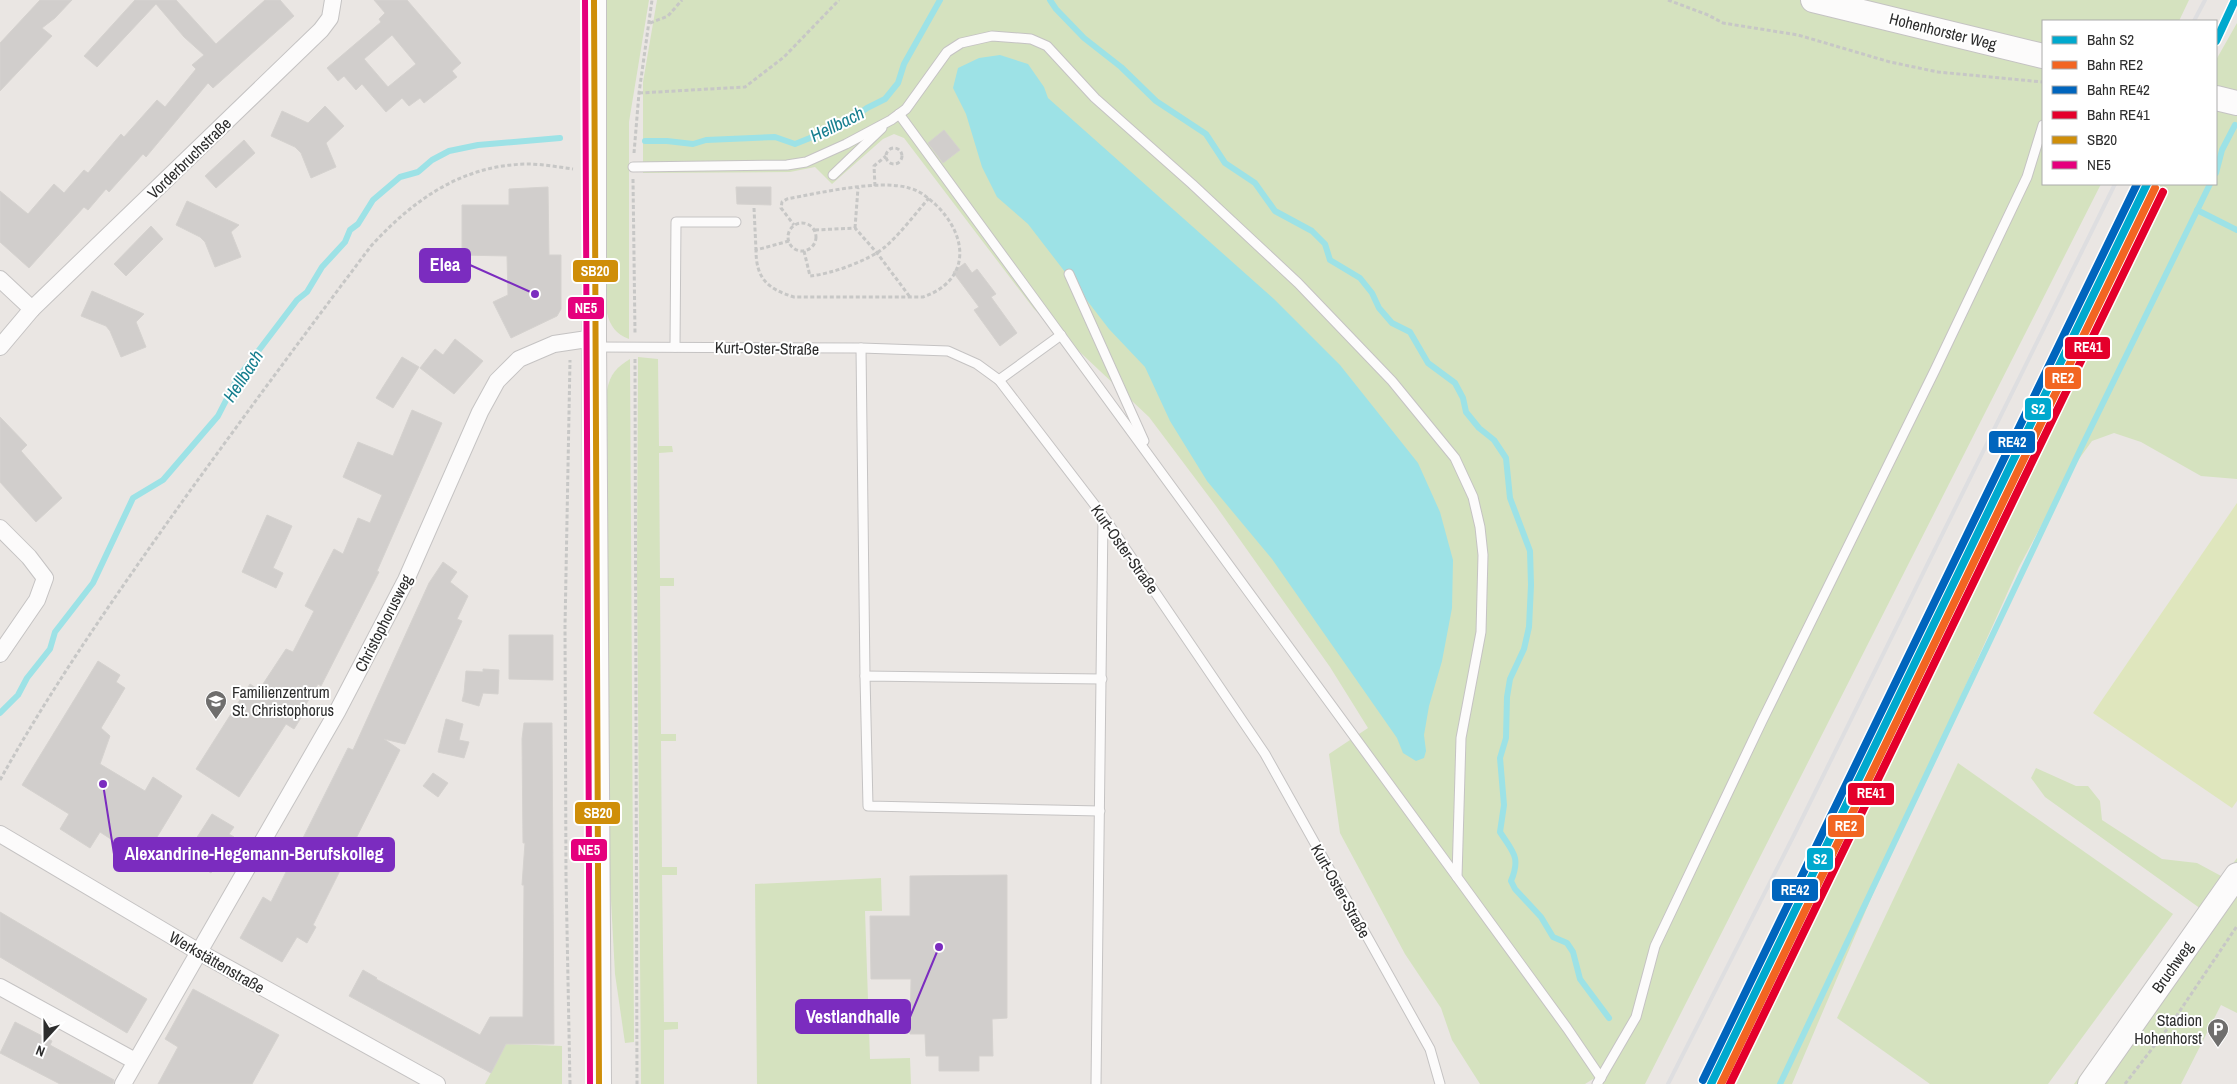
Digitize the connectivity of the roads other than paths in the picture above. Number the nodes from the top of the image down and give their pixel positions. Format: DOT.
graph roads {
  1 [pos="333,0"];
  2 [pos="594,0"];
  3 [pos="1813,0"];
  4 [pos="2042,56"];
  5 [pos="2217,98"];
  6 [pos="2237,103"];
  7 [pos="899,114"];
  8 [pos="891,120"];
  9 [pos="2042,128"];
  10 [pos="633,168"];
  11 [pos="833,175"];
  12 [pos="736,222"];
  13 [pos="1069,274"];
  14 [pos="0,280"];
  15 [pos="32,309"];
  16 [pos="1061,334"];
  17 [pos="594,342"];
  18 [pos="0,347"];
  19 [pos="675,347"];
  20 [pos="861,348"];
  21 [pos="999,380"];
  22 [pos="1151,457"];
  23 [pos="1104,517"];
  24 [pos="0,528"];
  25 [pos="0,654"];
  26 [pos="865,676"];
  27 [pos="1102,679"];
  28 [pos="1100,811"];
  29 [pos="0,834"];
  30 [pos="2237,875"];
  31 [pos="1457,877"];
  32 [pos="199,952"];
  33 [pos="0,987"];
  34 [pos="135,1061"];
  35 [pos="1599,1081"];
  36 [pos="123,1084"];
  37 [pos="437,1084"];
  38 [pos="599,1084"];
  39 [pos="1096,1084"];
  40 [pos="1440,1084"];
  41 [pos="2090,1084"];
  1 -- 15 [label="street, Vorderbruchstraße"];
  2 -- 17 [label="main road"];
  3 -- 4 [label="main road, Hohenhorster Weg"];
  5 -- 6 [label="main road"];
  7 -- 8 [label="lane"];
  7 -- 16 [label="lane"];
  7 -- 31 [label="lane"];
  8 -- 10 [label="lane"];
  8 -- 11 [label="lane"];
  9 -- 35 [label="lane"];
  12 -- 19 [label="lane"];
  13 -- 22 [label="lane"];
  14 -- 15 [label="street"];
  15 -- 18 [label="street, Vorderbruchstraße"];
  16 -- 21 [label="lane"];
  16 -- 22 [label="lane"];
  17 -- 19 [label="lane, Kurt-Oster-Straße"];
  17 -- 32 [label="street, Christophorusweg"];
  17 -- 38 [label="main road"];
  19 -- 20 [label="lane, Kurt-Oster-Straße"];
  20 -- 21 [label="lane, Kurt-Oster-Straße"];
  20 -- 26 [label="lane"];
  21 -- 23 [label="lane, Kurt-Oster-Straße"];
  22 -- 31 [label="lane"];
  23 -- 27 [label="lane"];
  23 -- 40 [label="lane, Kurt-Oster-Straße"];
  24 -- 25 [label="street"];
  26 -- 27 [label="lane"];
  26 -- 28 [label="lane"];
  27 -- 28 [label="lane"];
  28 -- 39 [label="lane"];
  29 -- 32 [label="street, Werkstättenstraße"];
  30 -- 41 [label="main road, Bruchweg"];
  31 -- 35 [label="lane"];
  32 -- 34 [label="street, Christophorusweg"];
  32 -- 37 [label="street, Werkstättenstraße"];
  33 -- 34 [label="street"];
  34 -- 36 [label="street, Christophorusweg"];
}
